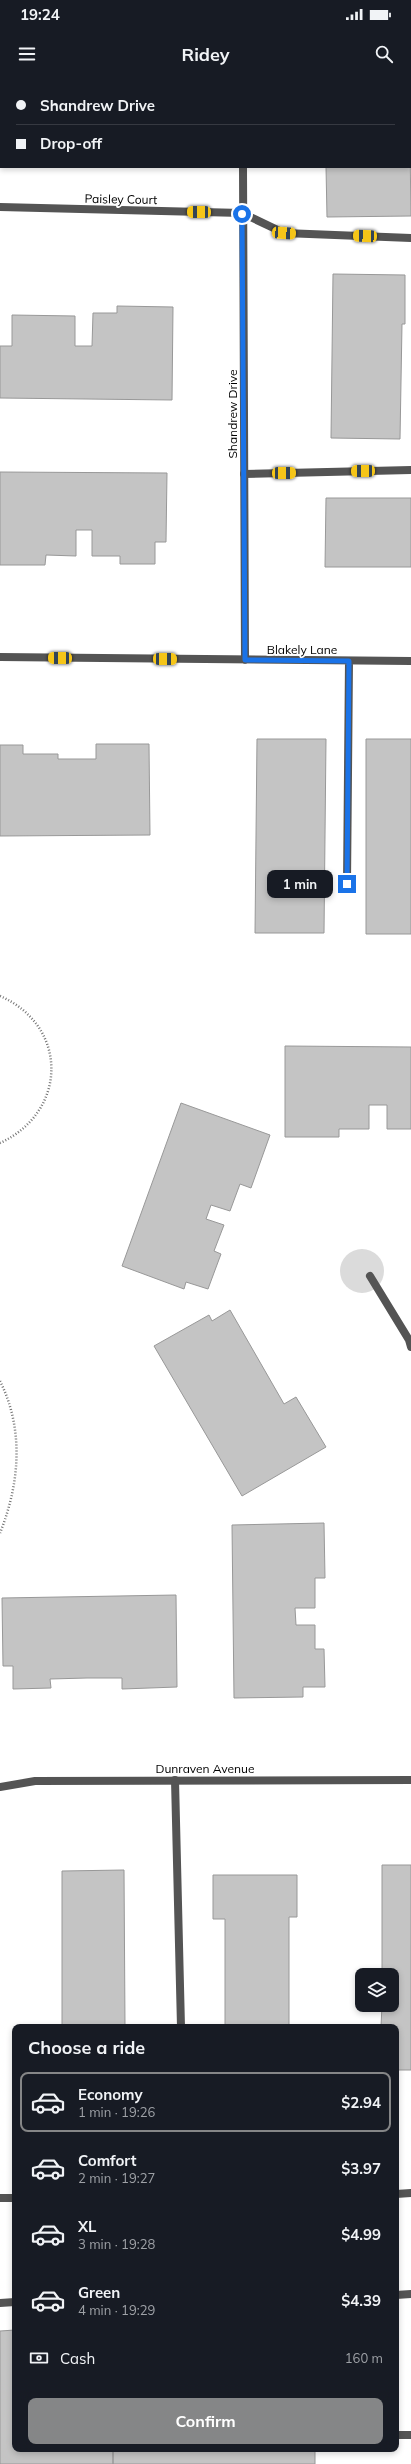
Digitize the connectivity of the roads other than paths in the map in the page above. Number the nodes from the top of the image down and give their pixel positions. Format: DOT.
graph roads {
  1 [pos="243,168"];
  2 [pos="0,207"];
  3 [pos="242,214"];
  4 [pos="411,238"];
  5 [pos="411,470"];
  6 [pos="244,474"];
  7 [pos="0,657"];
  8 [pos="245,660"];
  9 [pos="349,661"];
  10 [pos="411,661"];
  11 [pos="347,884"];
  12 [pos="370,1276"];
  13 [pos="411,1347"];
  14 [pos="175,1780"];
  15 [pos="411,1780"];
  16 [pos="0,1787"];
  17 [pos="181,2024"];
  18 [pos="411,2193"];
  19 [pos="399,2194"];
  20 [pos="0,2198"];
  21 [pos="12,2198"];
  22 [pos="411,2294"];
  23 [pos="399,2295"];
  24 [pos="12,2302"];
  25 [pos="0,2303"];
  26 [pos="399,2435"];
  27 [pos="411,2435"];
  1 -- 3 [label="street, Shandrew Drive"];
  2 -- 3 [label="street, Paisley Court"];
  3 -- 4 [label="street"];
  3 -- 6 [label="street, Shandrew Drive"];
  5 -- 6 [label="street"];
  6 -- 8 [label="street, Shandrew Drive"];
  7 -- 8 [label="street, Blakely Lane"];
  8 -- 9 [label="street, Blakely Lane"];
  9 -- 10 [label="street, Blakely Lane"];
  9 -- 11 [label="street"];
  12 -- 13 [label="street"];
  14 -- 15 [label="street, Dunraven Avenue"];
  14 -- 16 [label="street, Dunraven Avenue"];
  14 -- 17 [label="street"];
  18 -- 19 [label="street"];
  20 -- 21 [label="street"];
  22 -- 23 [label="street"];
  24 -- 25 [label="street"];
  26 -- 27 [label="street"];
}
